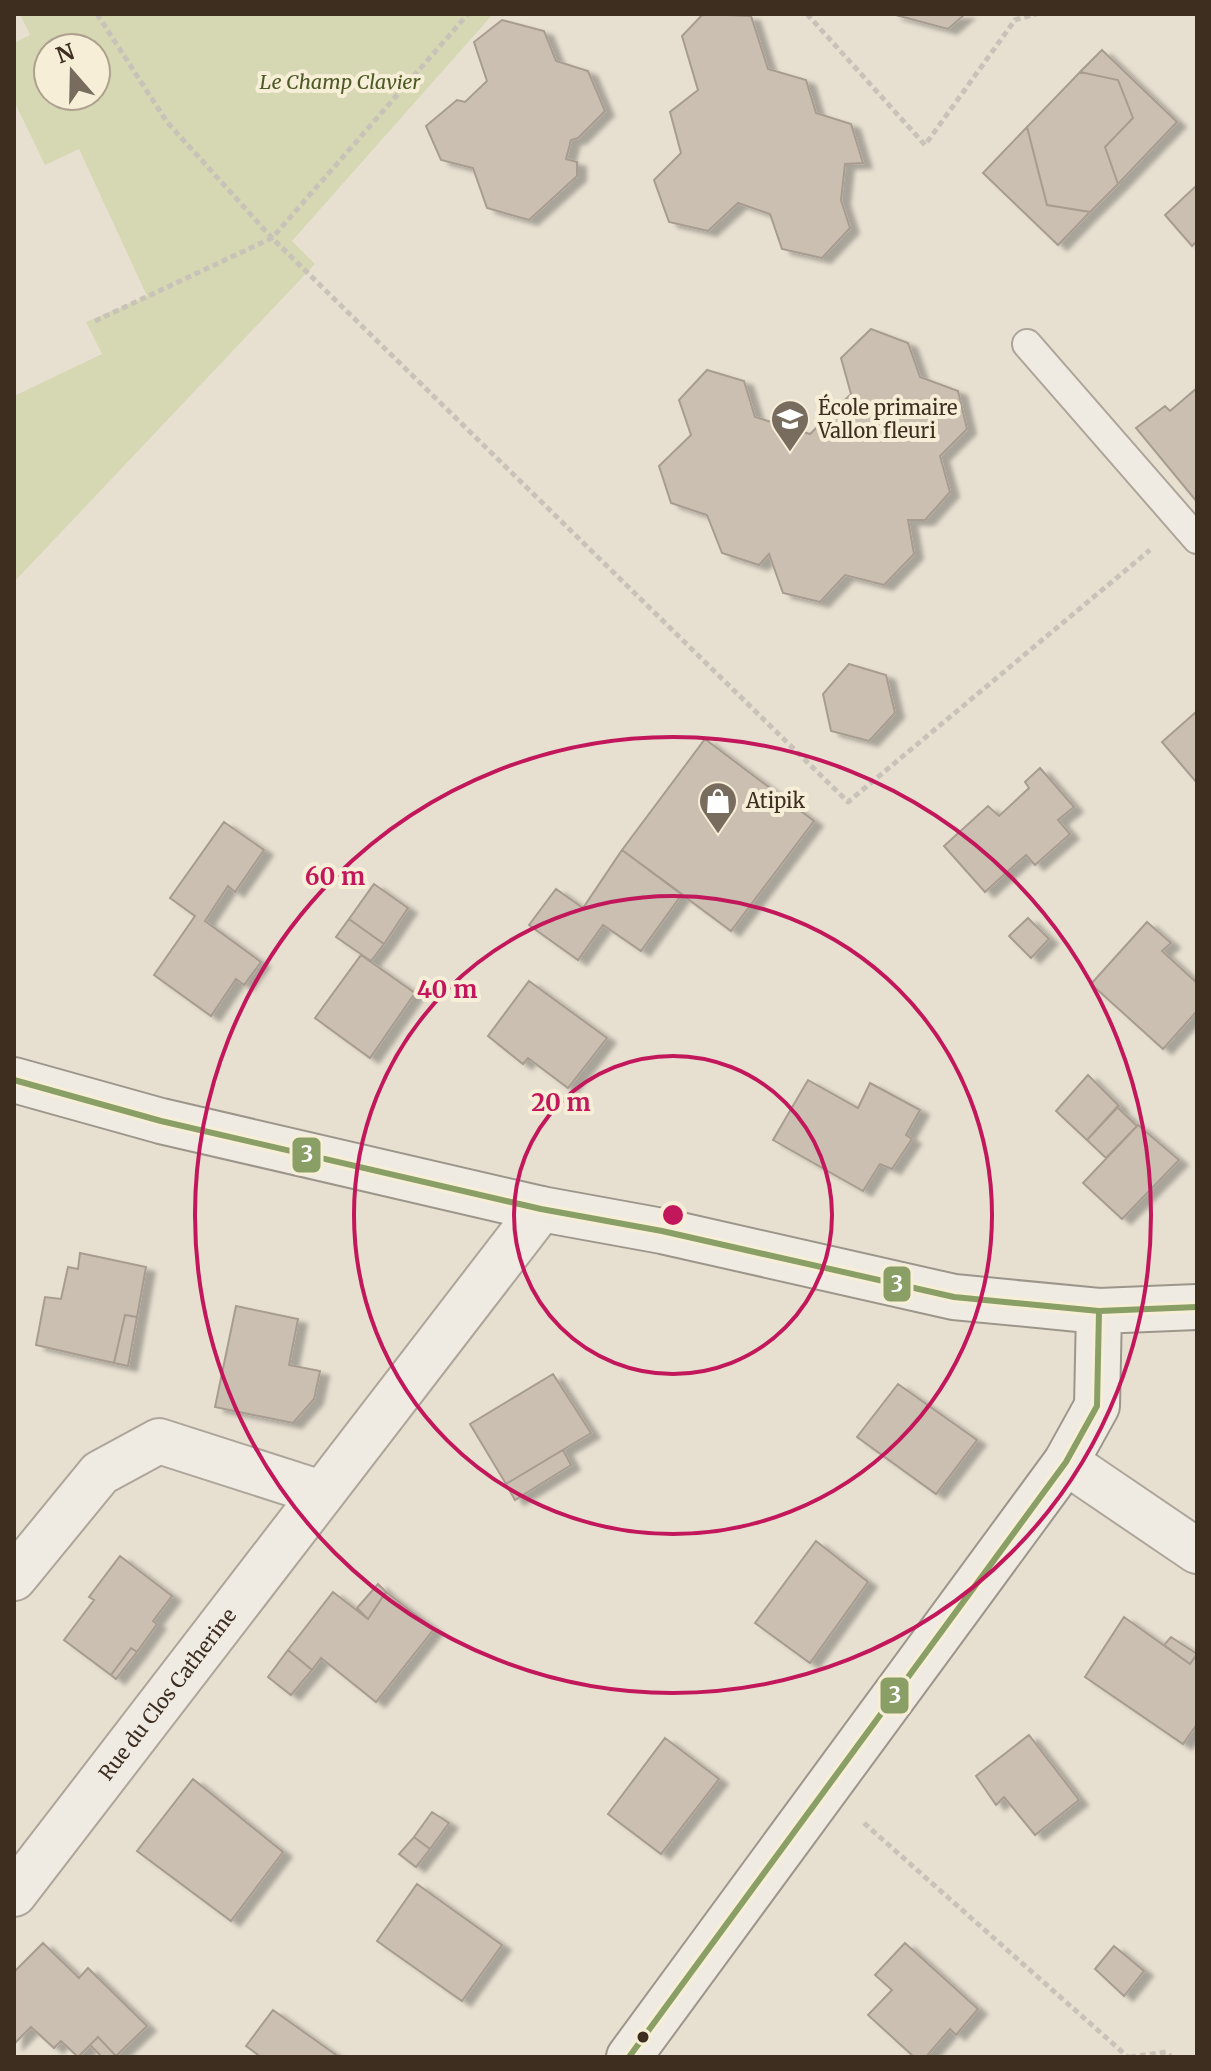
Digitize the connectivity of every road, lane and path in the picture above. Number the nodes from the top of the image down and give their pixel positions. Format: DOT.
graph roads {
  1 [pos="97,14"];
  2 [pos="455,14"];
  3 [pos="468,14"];
  4 [pos="807,14"];
  5 [pos="1036,14"];
  6 [pos="461,22"];
  7 [pos="272,238"];
  8 [pos="95,321"];
  9 [pos="1027,344"];
  10 [pos="1190,531"];
  11 [pos="14,1080"];
  12 [pos="541,1209"];
  13 [pos="1197,1307"];
  14 [pos="1099,1311"];
  15 [pos="1066,1462"];
  16 [pos="321,1493"];
  17 [pos="1197,1551"];
  18 [pos="14,1578"];
  19 [pos="827,1791"];
  20 [pos="14,1894"];
  21 [pos="629,2057"];
  22 [pos="1129,2057"];
  23 [pos="1171,2057"];
  1 -- 7 [label="path"];
  2 -- 6 [label="path"];
  3 -- 6 [label="path"];
  4 -- 5 [label="path"];
  6 -- 7 [label="path"];
  7 -- 8 [label="path"];
  7 -- 10 [label="path"];
  9 -- 10 [label="lane"];
  11 -- 12 [label="main road"];
  12 -- 14 [label="main road"];
  12 -- 16 [label="main road, Rue du Clos Catherine"];
  13 -- 14 [label="main road"];
  14 -- 15 [label="main road"];
  15 -- 17 [label="main road"];
  15 -- 19 [label="main road"];
  16 -- 18 [label="main road"];
  16 -- 20 [label="main road, Rue du Clos Catherine"];
  19 -- 21 [label="main road"];
  19 -- 22 [label="path"];
  22 -- 23 [label="path"];
}
